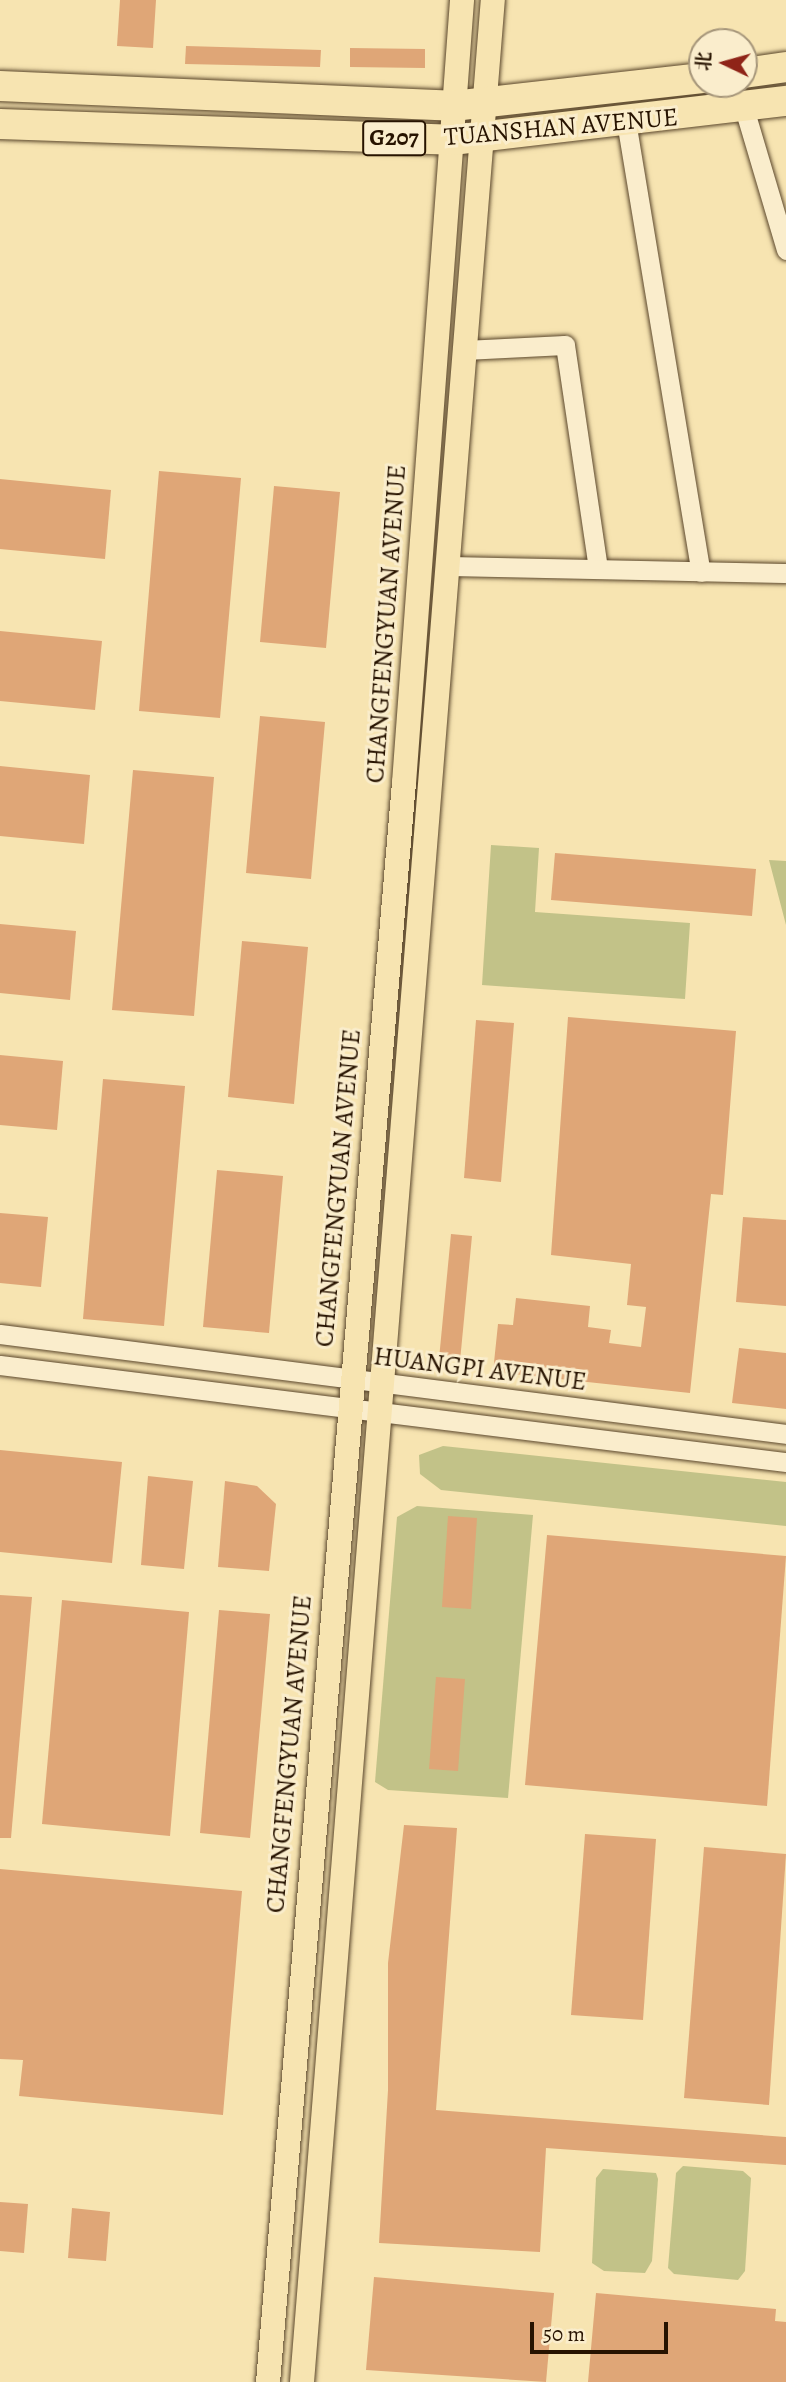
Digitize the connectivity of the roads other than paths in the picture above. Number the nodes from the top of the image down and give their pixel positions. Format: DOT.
graph roads {
  1 [pos="462,0"];
  2 [pos="493,0"];
  3 [pos="786,67"];
  4 [pos="758,71"];
  5 [pos="688,80"];
  6 [pos="0,86"];
  7 [pos="485,102"];
  8 [pos="786,102"];
  9 [pos="453,106"];
  10 [pos="744,108"];
  11 [pos="626,121"];
  12 [pos="0,124"];
  13 [pos="481,136"];
  14 [pos="452,140"];
  15 [pos="786,250"];
  16 [pos="464,351"];
  17 [pos="447,566"];
  18 [pos="598,569"];
  19 [pos="701,572"];
  20 [pos="786,573"];
  21 [pos="0,1334"];
  22 [pos="0,1365"];
  23 [pos="351,1380"];
  24 [pos="380,1383"];
  25 [pos="347,1408"];
  26 [pos="378,1412"];
  27 [pos="786,1434"];
  28 [pos="786,1462"];
  29 [pos="268,2382"];
  30 [pos="302,2382"];
  1 -- 9 [label="main road, CHANGFENGYUAN AVENUE"];
  2 -- 7 [label="main road, CHANGFENGYUAN AVENUE"];
  3 -- 4 [label="highway"];
  5 -- 7 [label="highway, TUANSHAN AVENUE / G207"];
  6 -- 9 [label="highway, TUANSHAN AVENUE / G207"];
  7 -- 9 [label="highway, TUANSHAN AVENUE / G207"];
  7 -- 13 [label="main road, CHANGFENGYUAN AVENUE"];
  8 -- 10 [label="highway, TUANSHAN AVENUE / G207"];
  9 -- 14 [label="main road, CHANGFENGYUAN AVENUE"];
  10 -- 11 [label="highway, TUANSHAN AVENUE / G207"];
  10 -- 15 [label="street"];
  11 -- 13 [label="highway, TUANSHAN AVENUE / G207"];
  11 -- 19 [label="street"];
  12 -- 14 [label="highway, TUANSHAN AVENUE / G207"];
  13 -- 14 [label="highway, TUANSHAN AVENUE / G207"];
  13 -- 16 [label="main road, CHANGFENGYUAN AVENUE"];
  14 -- 23 [label="main road, CHANGFENGYUAN AVENUE"];
  16 -- 17 [label="main road, CHANGFENGYUAN AVENUE"];
  16 -- 18 [label="street"];
  17 -- 18 [label="street"];
  17 -- 24 [label="main road, CHANGFENGYUAN AVENUE"];
  18 -- 19 [label="street"];
  19 -- 20 [label="street"];
  21 -- 23 [label="street, HUANGPI AVENUE"];
  22 -- 25 [label="street, HUANGPI AVENUE"];
  23 -- 24 [label="street, HUANGPI AVENUE"];
  23 -- 25 [label="main road, CHANGFENGYUAN AVENUE"];
  24 -- 26 [label="main road, CHANGFENGYUAN AVENUE"];
  24 -- 27 [label="street, HUANGPI AVENUE"];
  25 -- 26 [label="street, HUANGPI AVENUE"];
  25 -- 29 [label="main road, CHANGFENGYUAN AVENUE"];
  26 -- 28 [label="street, HUANGPI AVENUE"];
  26 -- 30 [label="main road, CHANGFENGYUAN AVENUE"];
}
